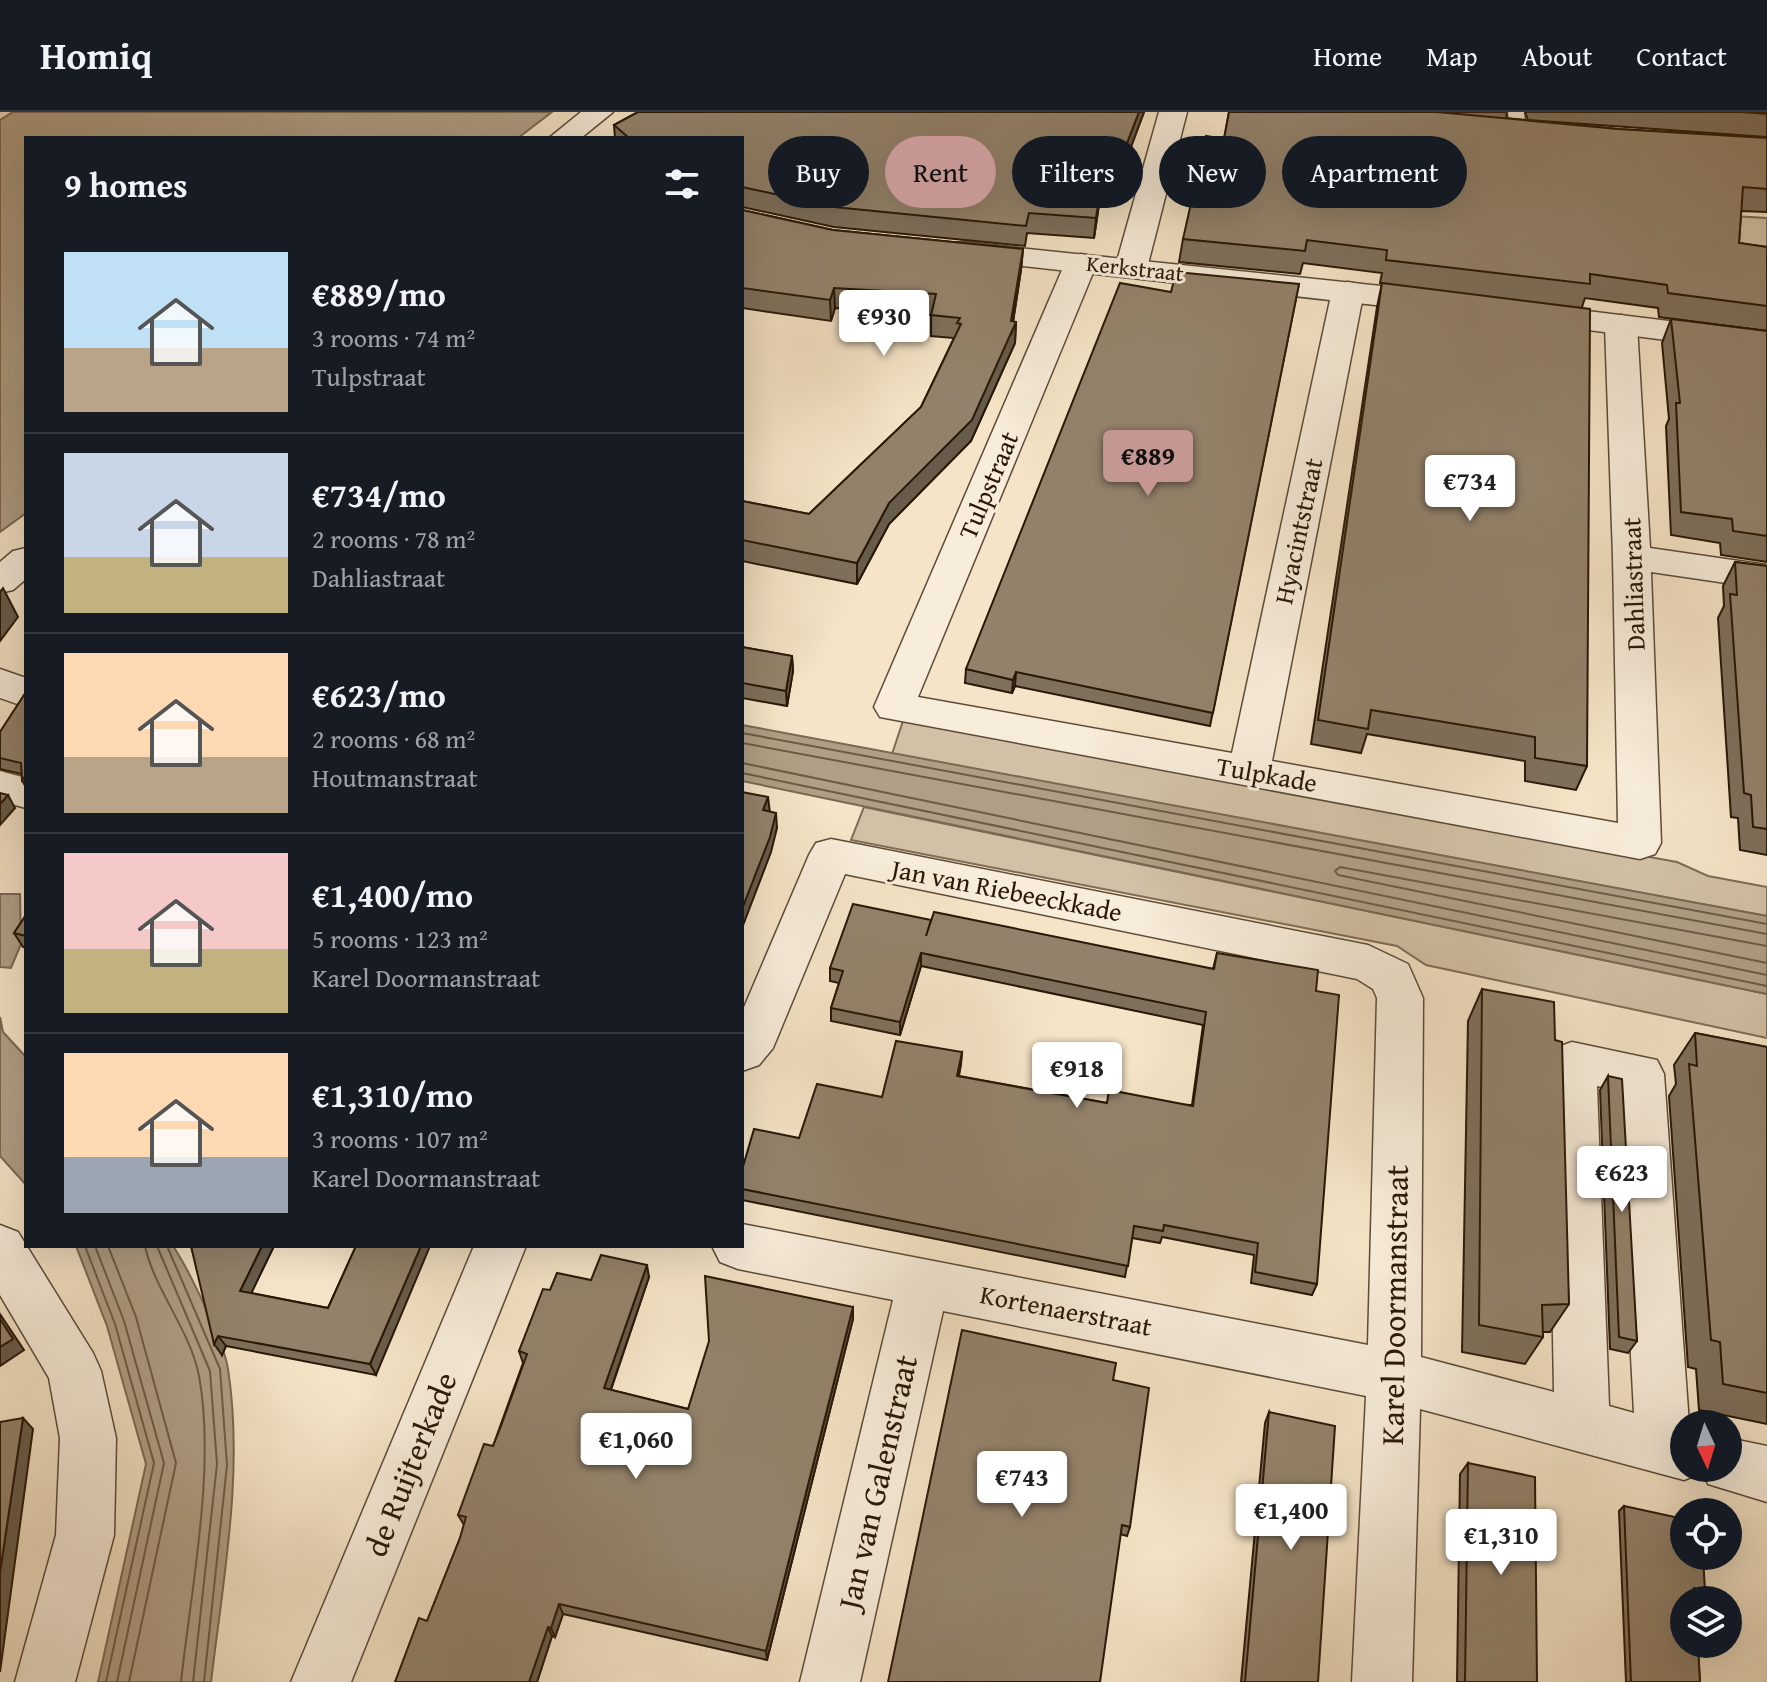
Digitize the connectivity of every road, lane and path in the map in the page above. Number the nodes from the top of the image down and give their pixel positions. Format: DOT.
graph roads {
  1 [pos="599,112"];
  2 [pos="1173,112"];
  3 [pos="1517,122"];
  4 [pos="1486,130"];
  5 [pos="1549,135"];
  6 [pos="566,136"];
  7 [pos="926,248"];
  8 [pos="1081,263"];
  9 [pos="1131,268"];
  10 [pos="1348,291"];
  11 [pos="1621,325"];
  12 [pos="1767,343"];
  13 [pos="1632,557"];
  14 [pos="24,562"];
  15 [pos="1767,577"];
  16 [pos="0,581"];
  17 [pos="0,683"];
  18 [pos="24,692"];
  19 [pos="894,707"];
  20 [pos="1249,771"];
  21 [pos="0,786"];
  22 [pos="24,792"];
  23 [pos="1640,843"];
  24 [pos="1392,977"];
  25 [pos="744,1049"];
  26 [pos="744,1247"];
  27 [pos="0,1248"];
  28 [pos="499,1248"];
  29 [pos="924,1281"];
  30 [pos="1394,1376"];
  31 [pos="1670,1410"];
  32 [pos="1582,1426"];
  33 [pos="1670,1450"];
  34 [pos="1742,1468"];
  35 [pos="1767,1474"];
  36 [pos="45,1682"];
  37 [pos="321,1682"];
  38 [pos="830,1682"];
  39 [pos="1382,1682"];
  1 -- 6 [label="street"];
  2 -- 9 [label="street"];
  3 -- 4 [label="street"];
  3 -- 5 [label="street"];
  7 -- 8 [label="street, Kerkstraat"];
  8 -- 9 [label="street, Kerkstraat"];
  8 -- 19 [label="street, Tulpstraat"];
  9 -- 10 [label="street, Kerkstraat"];
  10 -- 11 [label="street, Kerkstraat"];
  10 -- 20 [label="street, Hyacintstraat"];
  11 -- 12 [label="street, Kerkstraat"];
  11 -- 13 [label="street, Dahliastraat"];
  13 -- 15 [label="street"];
  13 -- 23 [label="street, Dahliastraat"];
  14 -- 16 [label="street"];
  17 -- 18 [label="street"];
  19 -- 20 [label="street, Tulpkade"];
  20 -- 23 [label="street, Tulpkade"];
  21 -- 22 [label="street"];
  24 -- 25 [label="street, Jan van Riebeeckkade"];
  24 -- 30 [label="street, Karel Doormanstraat"];
  26 -- 29 [label="street, Kortenaerstraat"];
  27 -- 36 [label="street"];
  28 -- 37 [label="street, de Ruijterkade"];
  29 -- 30 [label="street, Kortenaerstraat"];
  29 -- 38 [label="street, Jan van Galenstraat"];
  30 -- 32 [label="street, Kortenaerstraat"];
  30 -- 39 [label="street, Karel Doormanstraat"];
  31 -- 32 [label="street"];
  32 -- 33 [label="street, Kortenaerstraat"];
  34 -- 35 [label="street"];
}
